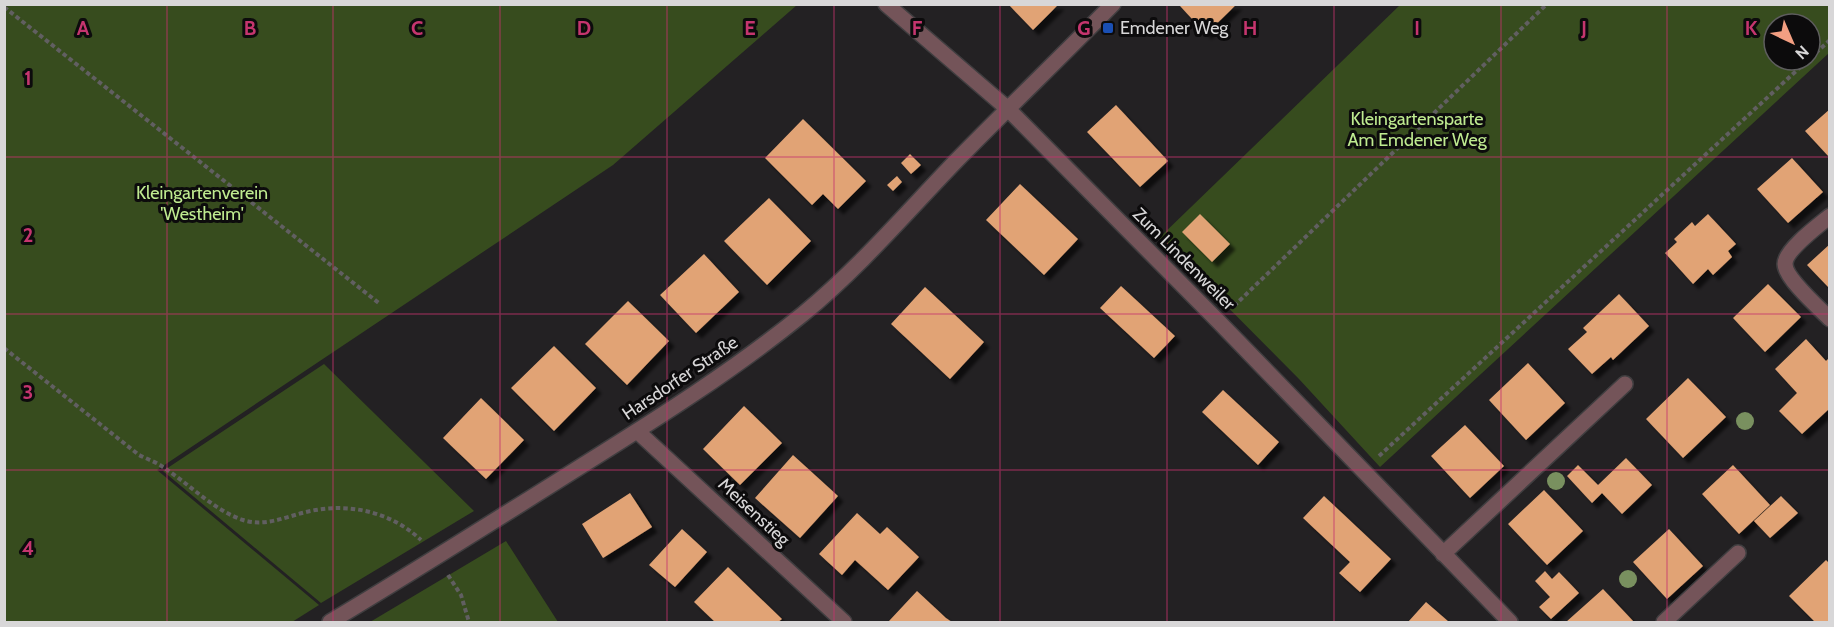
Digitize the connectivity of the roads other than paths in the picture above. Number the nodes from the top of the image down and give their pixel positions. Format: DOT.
graph roads {
  1 [pos="886,4"];
  2 [pos="1113,4"];
  3 [pos="1008,109"];
  4 [pos="1830,216"];
  5 [pos="1830,319"];
  6 [pos="1625,384"];
  7 [pos="637,431"];
  8 [pos="1738,553"];
  9 [pos="1443,554"];
  10 [pos="330,622"];
  11 [pos="844,622"];
  12 [pos="1509,622"];
  13 [pos="1664,622"];
  1 -- 3 [label="street, Zum Lindenweiler"];
  2 -- 3 [label="street"];
  3 -- 7 [label="street, Harsdorfer Straße"];
  3 -- 9 [label="street, Zum Lindenweiler"];
  4 -- 5 [label="street"];
  6 -- 9 [label="street"];
  7 -- 10 [label="street, Harsdorfer Straße"];
  7 -- 11 [label="street, Meisenstieg"];
  8 -- 13 [label="street"];
  9 -- 12 [label="street, Zum Lindenweiler"];
}
